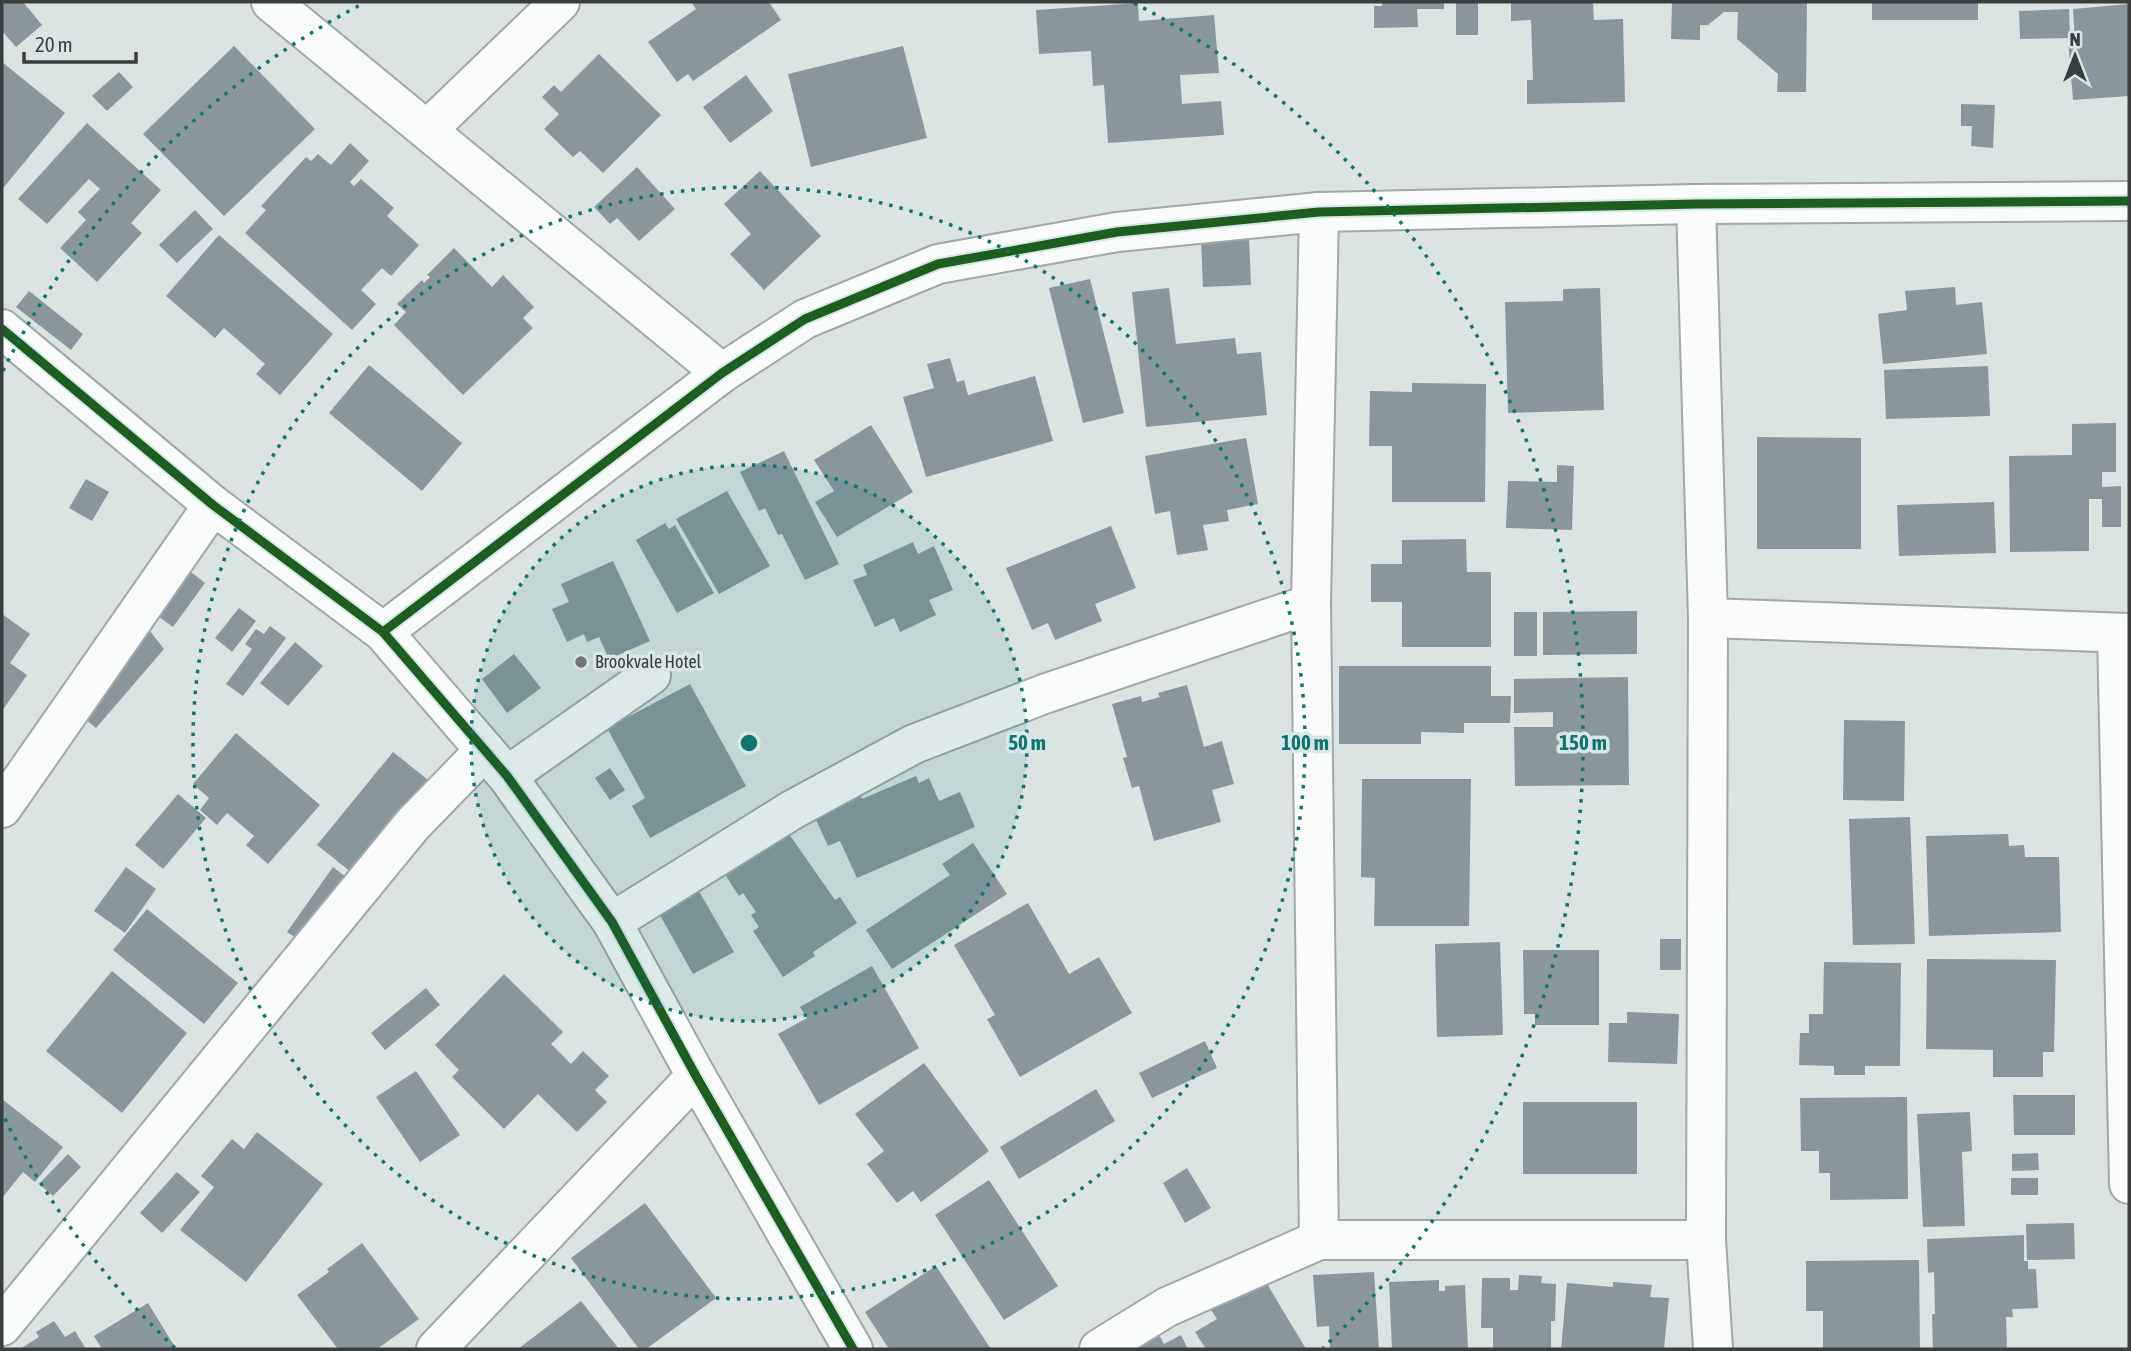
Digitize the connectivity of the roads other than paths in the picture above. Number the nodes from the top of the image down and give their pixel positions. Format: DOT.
graph roads {
  1 [pos="271,2"];
  2 [pos="560,2"];
  3 [pos="427,130"];
  4 [pos="2129,201"];
  5 [pos="1696,204"];
  6 [pos="1319,212"];
  7 [pos="2,329"];
  8 [pos="722,373"];
  9 [pos="213,505"];
  10 [pos="1311,604"];
  11 [pos="1708,618"];
  12 [pos="383,632"];
  13 [pos="2123,633"];
  14 [pos="651,675"];
  15 [pos="496,763"];
  16 [pos="2,808"];
  17 [pos="612,922"];
  18 [pos="696,1076"];
  19 [pos="2129,1184"];
  20 [pos="1319,1240"];
  21 [pos="1706,1240"];
  22 [pos="2,1326"];
  23 [pos="436,1349"];
  24 [pos="853,1349"];
  25 [pos="1099,1349"];
  26 [pos="1713,1349"];
  1 -- 3 [label="street"];
  2 -- 3 [label="street"];
  3 -- 8 [label="street"];
  4 -- 5 [label="street"];
  5 -- 6 [label="street"];
  5 -- 11 [label="street"];
  6 -- 8 [label="street"];
  6 -- 10 [label="street"];
  7 -- 9 [label="street"];
  8 -- 12 [label="street"];
  9 -- 12 [label="street"];
  9 -- 16 [label="street"];
  10 -- 17 [label="street"];
  10 -- 20 [label="street"];
  11 -- 13 [label="street"];
  11 -- 21 [label="street"];
  12 -- 15 [label="street"];
  13 -- 19 [label="street"];
  14 -- 15 [label="street"];
  15 -- 17 [label="street"];
  15 -- 22 [label="street"];
  17 -- 18 [label="street"];
  18 -- 23 [label="street"];
  18 -- 24 [label="street"];
  20 -- 21 [label="street"];
  20 -- 25 [label="street"];
  21 -- 26 [label="street"];
}
